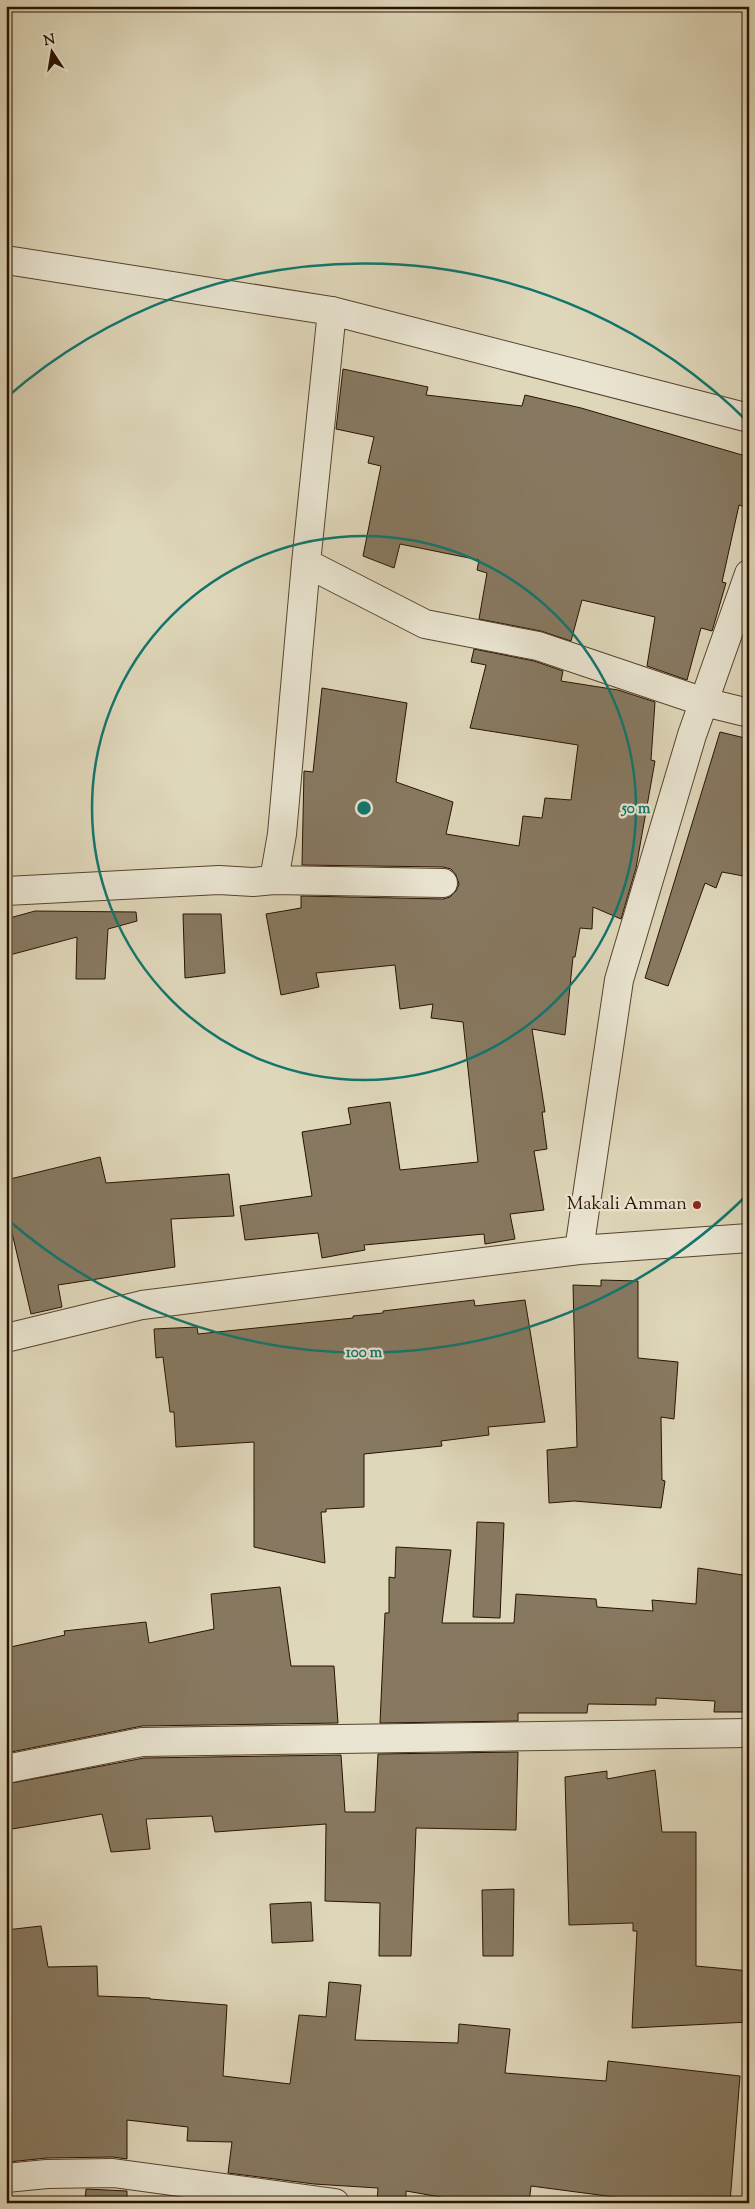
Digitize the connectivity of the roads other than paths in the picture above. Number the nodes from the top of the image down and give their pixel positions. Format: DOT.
graph roads {
  1 [pos="6,260"];
  2 [pos="332,311"];
  3 [pos="749,418"];
  4 [pos="306,563"];
  5 [pos="749,574"];
  6 [pos="704,702"];
  7 [pos="749,713"];
  8 [pos="274,880"];
  9 [pos="443,882"];
  10 [pos="6,890"];
  11 [pos="749,1238"];
  12 [pos="579,1250"];
  13 [pos="6,1338"];
  14 [pos="749,1733"];
  15 [pos="6,1769"];
  16 [pos="6,2178"];
  17 [pos="335,2203"];
  1 -- 2 [label="street"];
  2 -- 3 [label="street"];
  2 -- 4 [label="street"];
  4 -- 6 [label="street"];
  4 -- 8 [label="street"];
  5 -- 6 [label="street"];
  6 -- 7 [label="street"];
  6 -- 12 [label="street"];
  8 -- 9 [label="street"];
  8 -- 10 [label="street"];
  11 -- 12 [label="street"];
  12 -- 13 [label="street"];
  14 -- 15 [label="street"];
  16 -- 17 [label="street"];
}
